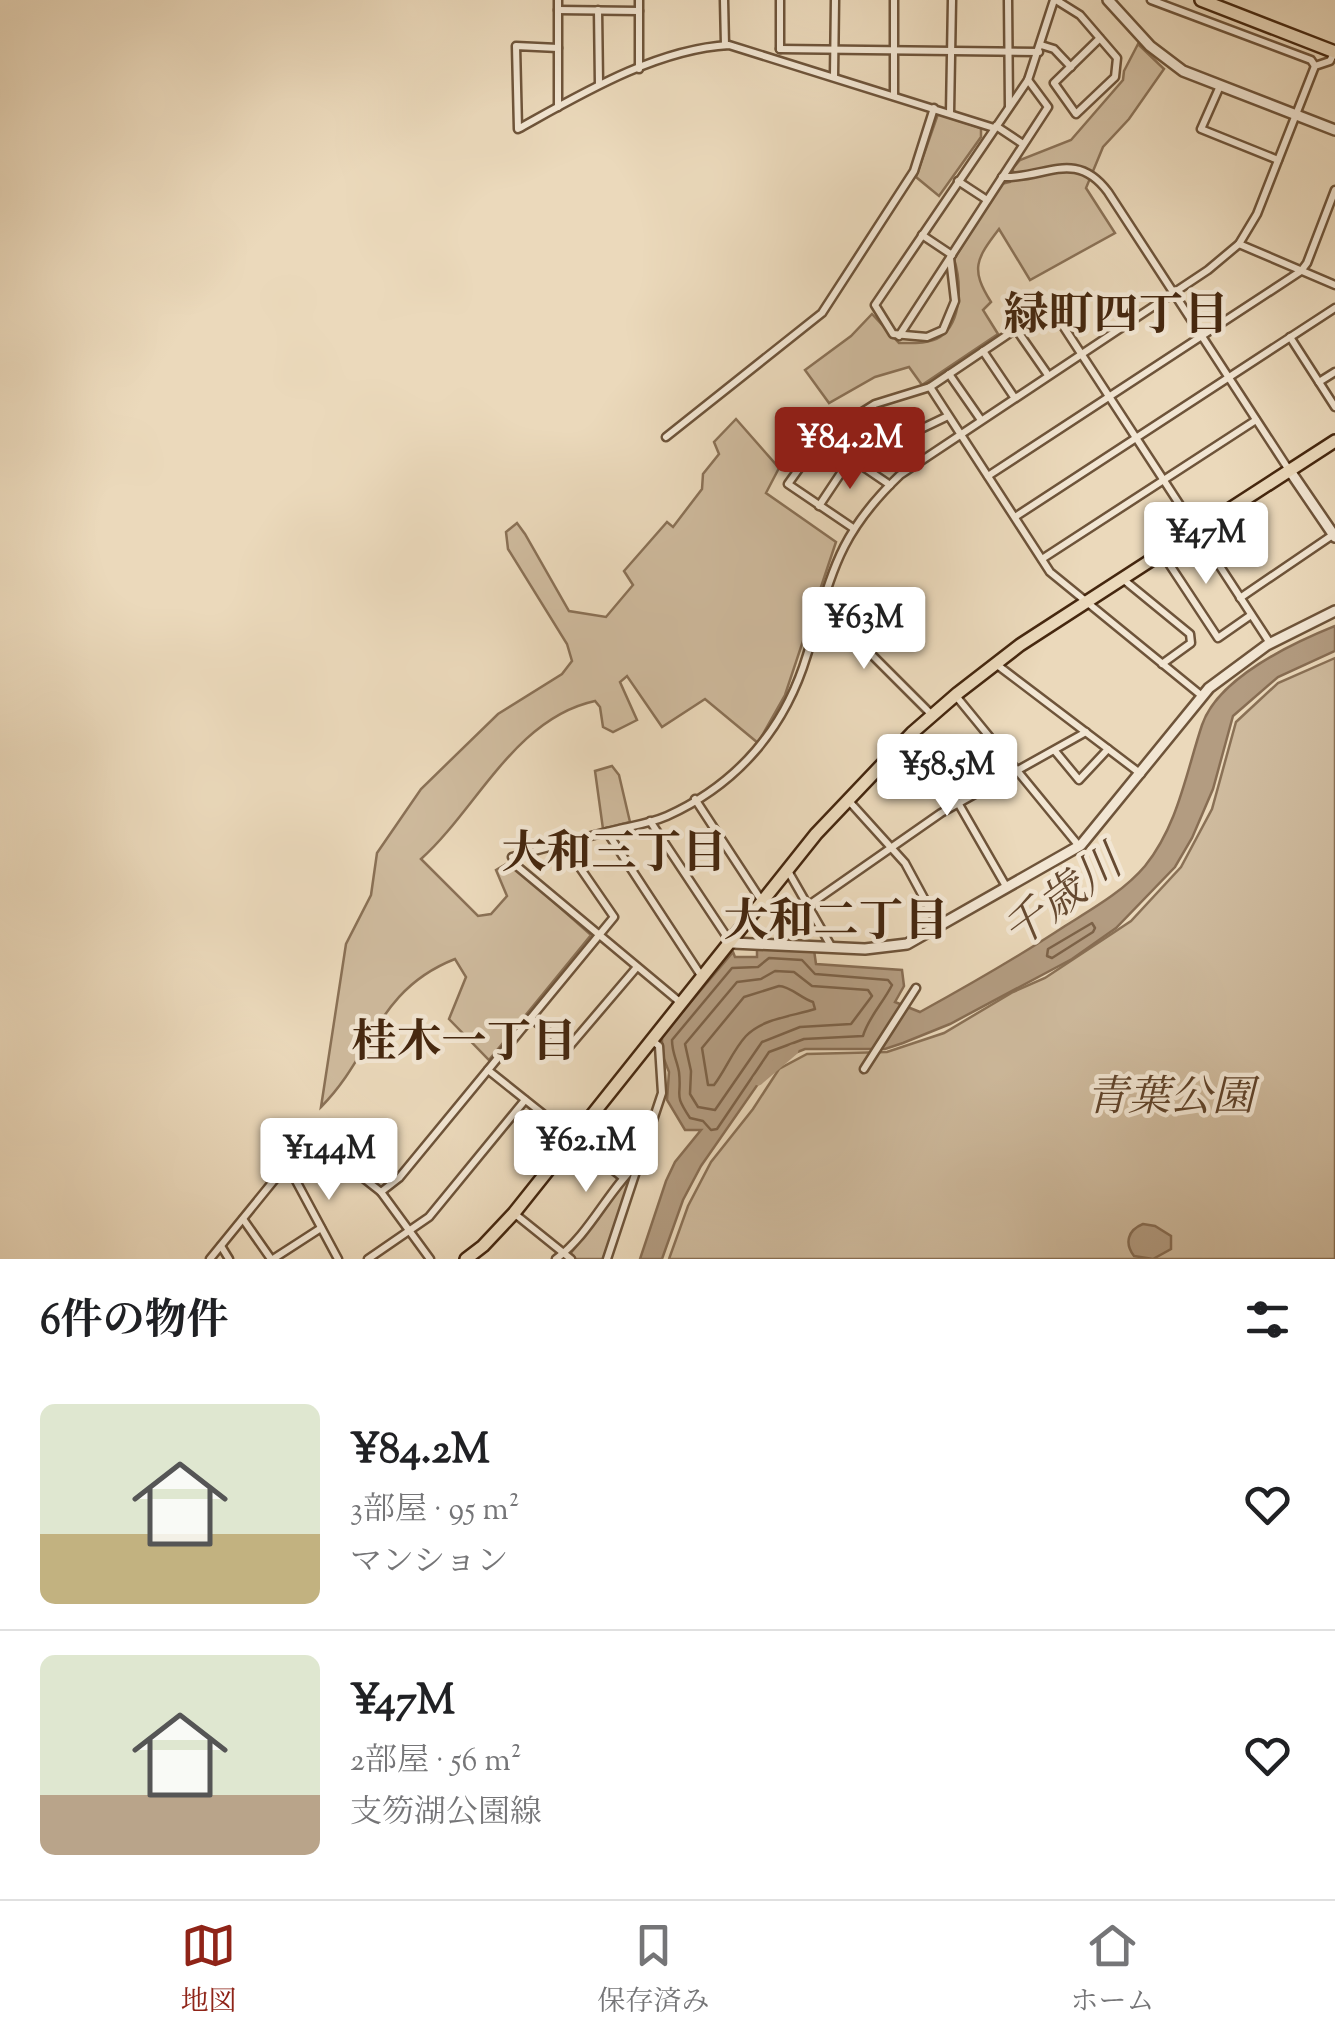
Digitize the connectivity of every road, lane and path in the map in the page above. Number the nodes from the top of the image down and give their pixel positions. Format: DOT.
graph roads {
  1 [pos="558,0"];
  2 [pos="639,0"];
  3 [pos="724,0"];
  4 [pos="780,0"];
  5 [pos="835,0"];
  6 [pos="894,0"];
  7 [pos="952,0"];
  8 [pos="1008,0"];
  9 [pos="1055,0"];
  10 [pos="1108,0"];
  11 [pos="1150,0"];
  12 [pos="1201,0"];
  13 [pos="558,10"];
  14 [pos="598,10"];
  15 [pos="639,11"];
  16 [pos="1100,38"];
  17 [pos="724,45"];
  18 [pos="558,48"];
  19 [pos="1040,48"];
  20 [pos="780,49"];
  21 [pos="834,50"];
  22 [pos="895,50"];
  23 [pos="951,51"];
  24 [pos="1008,52"];
  25 [pos="1335,52"];
  26 [pos="780,59"];
  27 [pos="1314,66"];
  28 [pos="1070,67"];
  29 [pos="639,69"];
  30 [pos="834,76"];
  31 [pos="1028,80"];
  32 [pos="599,85"];
  33 [pos="1220,86"];
  34 [pos="894,96"];
  35 [pos="558,107"];
  36 [pos="1009,107"];
  37 [pos="934,108"];
  38 [pos="950,113"];
  39 [pos="1295,115"];
  40 [pos="995,127"];
  41 [pos="1335,130"];
  42 [pos="1023,144"];
  43 [pos="1278,160"];
  44 [pos="1002,177"];
  45 [pos="958,181"];
  46 [pos="1335,190"];
  47 [pos="987,200"];
  48 [pos="922,235"];
  49 [pos="1239,244"];
  50 [pos="951,257"];
  51 [pos="1301,272"];
  52 [pos="1335,286"];
  53 [pos="1172,293"];
  54 [pos="1335,308"];
  55 [pos="1016,328"];
  56 [pos="899,336"];
  57 [pos="1201,337"];
  58 [pos="1290,337"];
  59 [pos="983,351"];
  60 [pos="1081,353"];
  61 [pos="1335,372"];
  62 [pos="949,374"];
  63 [pos="1048,375"];
  64 [pos="1228,377"];
  65 [pos="1319,382"];
  66 [pos="930,387"];
  67 [pos="1108,397"];
  68 [pos="1014,398"];
  69 [pos="1335,407"];
  70 [pos="948,416"];
  71 [pos="981,420"];
  72 [pos="1256,420"];
  73 [pos="960,434"];
  74 [pos="666,437"];
  75 [pos="821,438"];
  76 [pos="1135,438"];
  77 [pos="1335,441"];
  78 [pos="851,458"];
  79 [pos="861,465"];
  80 [pos="1290,471"];
  81 [pos="988,476"];
  82 [pos="1163,481"];
  83 [pos="890,485"];
  84 [pos="819,506"];
  85 [pos="1015,516"];
  86 [pos="853,528"];
  87 [pos="1198,530"];
  88 [pos="1334,535"];
  89 [pos="1162,553"];
  90 [pos="1042,559"];
  91 [pos="1123,580"];
  92 [pos="1240,598"];
  93 [pos="1088,603"];
  94 [pos="821,604"];
  95 [pos="1335,611"];
  96 [pos="1252,615"];
  97 [pos="1270,644"];
  98 [pos="995,664"];
  99 [pos="1162,664"];
  100 [pos="955,695"];
  101 [pos="1202,696"];
  102 [pos="932,715"];
  103 [pos="1086,732"];
  104 [pos="912,733"];
  105 [pos="1108,749"];
  106 [pos="1055,751"];
  107 [pos="1020,770"];
  108 [pos="1141,774"];
  109 [pos="696,799"];
  110 [pos="847,800"];
  111 [pos="960,804"];
  112 [pos="650,821"];
  113 [pos="607,832"];
  114 [pos="563,843"];
  115 [pos="892,846"];
  116 [pos="1079,846"];
  117 [pos="787,870"];
  118 [pos="1008,888"];
  119 [pos="763,903"];
  120 [pos="809,905"];
  121 [pos="938,926"];
  122 [pos="598,935"];
  123 [pos="732,943"];
  124 [pos="830,946"];
  125 [pos="636,967"];
  126 [pos="703,979"];
  127 [pos="914,990"];
  128 [pos="682,1004"];
  129 [pos="530,1018"];
  130 [pos="652,1041"];
  131 [pos="864,1069"];
  132 [pos="488,1070"];
  133 [pos="526,1100"];
  134 [pos="574,1139"];
  135 [pos="640,1161"];
  136 [pos="287,1164"];
  137 [pos="622,1177"];
  138 [pos="381,1192"];
  139 [pos="514,1213"];
  140 [pos="242,1219"];
  141 [pos="322,1228"];
  142 [pos="410,1232"];
  143 [pos="220,1246"];
  144 [pos="568,1256"];
  145 [pos="210,1259"];
  146 [pos="229,1259"];
  147 [pos="272,1259"];
  148 [pos="338,1259"];
  149 [pos="368,1259"];
  150 [pos="430,1259"];
  151 [pos="466,1259"];
  152 [pos="556,1259"];
  153 [pos="608,1259"];
  1 -- 13 [label="street"];
  2 -- 15 [label="street"];
  3 -- 17 [label="street"];
  4 -- 20 [label="street"];
  5 -- 21 [label="street"];
  6 -- 22 [label="street"];
  7 -- 23 [label="street"];
  8 -- 24 [label="street"];
  9 -- 16 [label="street"];
  9 -- 19 [label="street"];
  10 -- 33 [label="street"];
  11 -- 27 [label="street"];
  12 -- 25 [label="main road"];
  13 -- 14 [label="street"];
  13 -- 18 [label="street"];
  14 -- 15 [label="street"];
  14 -- 32 [label="street"];
  15 -- 29 [label="street"];
  16 -- 28 [label="street"];
  16 -- 28 [label="street"];
  17 -- 26 [label="street"];
  17 -- 29 [label="street"];
  18 -- 35 [label="street"];
  18 -- 35 [label="street"];
  19 -- 24 [label="street"];
  19 -- 28 [label="street"];
  19 -- 31 [label="street"];
  20 -- 21 [label="street"];
  20 -- 26 [label="street"];
  21 -- 22 [label="street"];
  21 -- 30 [label="street"];
  22 -- 23 [label="street"];
  22 -- 34 [label="street"];
  23 -- 24 [label="street"];
  23 -- 38 [label="street"];
  24 -- 36 [label="street"];
  25 -- 27 [label="street"];
  26 -- 30 [label="street"];
  27 -- 39 [label="street"];
  29 -- 32 [label="street"];
  30 -- 34 [label="street"];
  31 -- 36 [label="street"];
  31 -- 42 [label="street"];
  32 -- 35 [label="street"];
  33 -- 39 [label="street"];
  33 -- 43 [label="street"];
  34 -- 37 [label="street"];
  36 -- 40 [label="street"];
  37 -- 38 [label="street"];
  37 -- 74 [label="street"];
  38 -- 40 [label="street"];
  39 -- 41 [label="street"];
  39 -- 43 [label="street"];
  40 -- 42 [label="street"];
  40 -- 45 [label="street"];
  42 -- 44 [label="street"];
  43 -- 49 [label="street"];
  44 -- 47 [label="street"];
  44 -- 53 [label="street"];
  45 -- 47 [label="street"];
  45 -- 48 [label="street"];
  46 -- 51 [label="street"];
  47 -- 50 [label="street"];
  48 -- 50 [label="street"];
  48 -- 56 [label="street"];
  49 -- 51 [label="street"];
  49 -- 53 [label="street"];
  50 -- 56 [label="street"];
  50 -- 56 [label="street"];
  51 -- 52 [label="street"];
  51 -- 57 [label="street"];
  53 -- 57 [label="street"];
  53 -- 60 [label="street"];
  54 -- 58 [label="street"];
  55 -- 59 [label="street"];
  55 -- 60 [label="street"];
  55 -- 63 [label="street"];
  57 -- 64 [label="street"];
  57 -- 67 [label="street"];
  58 -- 64 [label="street"];
  58 -- 65 [label="street"];
  59 -- 62 [label="street"];
  59 -- 68 [label="street"];
  60 -- 63 [label="street"];
  60 -- 67 [label="street"];
  61 -- 65 [label="street"];
  62 -- 66 [label="street"];
  62 -- 71 [label="street"];
  63 -- 68 [label="street"];
  64 -- 72 [label="street"];
  64 -- 76 [label="street"];
  65 -- 69 [label="street"];
  66 -- 70 [label="street"];
  66 -- 75 [label="street"];
  67 -- 76 [label="street"];
  67 -- 81 [label="street"];
  68 -- 71 [label="street"];
  70 -- 73 [label="street"];
  70 -- 79 [label="street"];
  71 -- 73 [label="street"];
  72 -- 80 [label="street"];
  72 -- 82 [label="street"];
  73 -- 81 [label="street"];
  73 -- 83 [label="street"];
  75 -- 78 [label="street"];
  75 -- 84 [label="street"];
  76 -- 82 [label="street"];
  76 -- 85 [label="street"];
  77 -- 80 [label="main road"];
  78 -- 79 [label="street"];
  78 -- 84 [label="street"];
  79 -- 83 [label="street"];
  80 -- 87 [label="main road"];
  80 -- 88 [label="street"];
  81 -- 85 [label="street"];
  82 -- 87 [label="street"];
  82 -- 90 [label="street"];
  83 -- 86 [label="street"];
  84 -- 86 [label="street"];
  85 -- 90 [label="street"];
  86 -- 94 [label="street"];
  87 -- 89 [label="main road"];
  87 -- 92 [label="street"];
  88 -- 92 [label="street"];
  89 -- 91 [label="main road"];
  89 -- 96 [label="street"];
  90 -- 93 [label="street"];
  91 -- 93 [label="main road"];
  91 -- 99 [label="street"];
  92 -- 96 [label="street"];
  93 -- 98 [label="main road"];
  93 -- 99 [label="street"];
  94 -- 102 [label="street"];
  94 -- 109 [label="street"];
  95 -- 97 [label="street"];
  96 -- 97 [label="street"];
  97 -- 101 [label="street"];
  98 -- 100 [label="main road"];
  98 -- 103 [label="street"];
  99 -- 101 [label="street"];
  100 -- 102 [label="main road"];
  100 -- 107 [label="street"];
  101 -- 108 [label="street"];
  102 -- 104 [label="main road"];
  103 -- 105 [label="street"];
  103 -- 106 [label="street"];
  104 -- 110 [label="main road"];
  104 -- 111 [label="street"];
  105 -- 106 [label="street"];
  105 -- 108 [label="street"];
  106 -- 107 [label="street"];
  107 -- 111 [label="street"];
  107 -- 116 [label="street"];
  108 -- 116 [label="street"];
  109 -- 112 [label="street"];
  109 -- 119 [label="street"];
  110 -- 115 [label="street"];
  110 -- 117 [label="main road"];
  111 -- 115 [label="street"];
  111 -- 118 [label="street"];
  112 -- 113 [label="street"];
  112 -- 123 [label="street"];
  113 -- 114 [label="street"];
  113 -- 126 [label="street"];
  114 -- 122 [label="street"];
  114 -- 122 [label="street"];
  115 -- 120 [label="street"];
  115 -- 121 [label="street"];
  116 -- 118 [label="street"];
  117 -- 119 [label="main road"];
  117 -- 120 [label="street"];
  118 -- 121 [label="street"];
  119 -- 123 [label="main road"];
  120 -- 124 [label="street"];
  121 -- 124 [label="street"];
  122 -- 125 [label="street"];
  122 -- 129 [label="street"];
  123 -- 124 [label="street"];
  123 -- 126 [label="main road"];
  125 -- 128 [label="street"];
  125 -- 129 [label="street"];
  126 -- 128 [label="main road"];
  127 -- 131 [label="street"];
  128 -- 130 [label="main road"];
  129 -- 132 [label="street"];
  130 -- 134 [label="main road"];
  130 -- 135 [label="street"];
  132 -- 133 [label="street"];
  132 -- 138 [label="street"];
  133 -- 134 [label="street"];
  133 -- 142 [label="street"];
  134 -- 137 [label="street"];
  134 -- 139 [label="main road"];
  135 -- 137 [label="street"];
  135 -- 153 [label="street"];
  136 -- 138 [label="street"];
  136 -- 140 [label="street"];
  136 -- 141 [label="street"];
  137 -- 144 [label="street"];
  138 -- 142 [label="street"];
  139 -- 144 [label="street"];
  139 -- 151 [label="main road"];
  140 -- 143 [label="street"];
  140 -- 147 [label="street"];
  141 -- 147 [label="street"];
  141 -- 148 [label="street"];
  142 -- 149 [label="street"];
  142 -- 150 [label="street"];
  143 -- 145 [label="street"];
  143 -- 146 [label="street"];
  144 -- 152 [label="street"];
}
